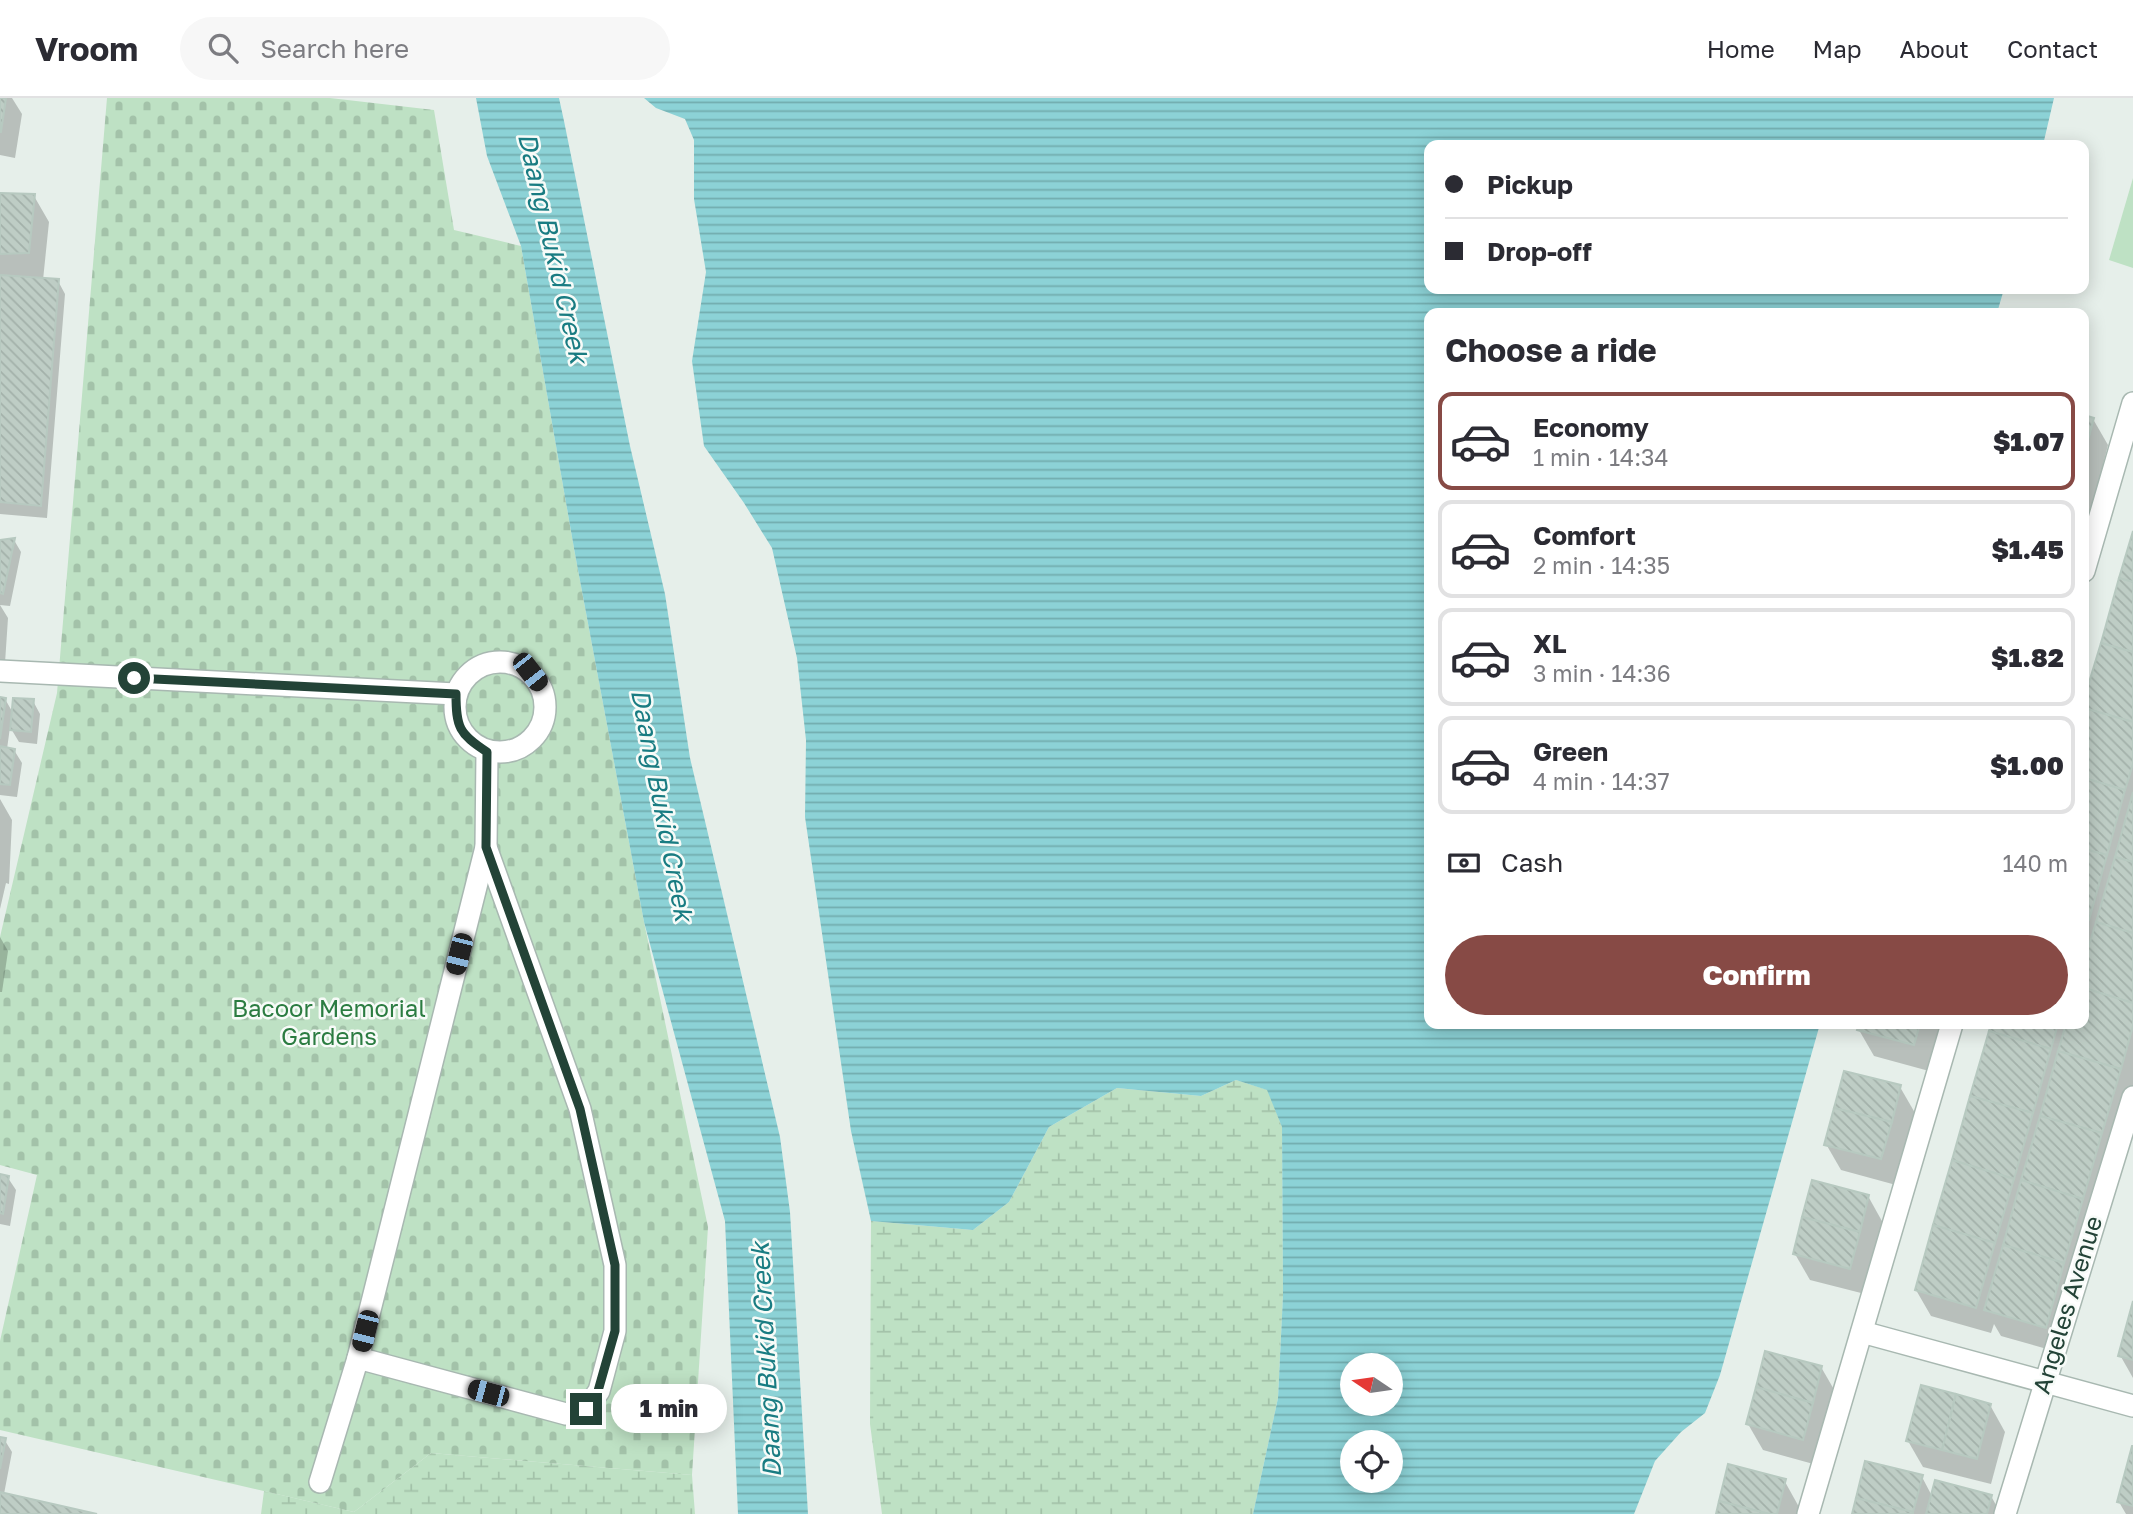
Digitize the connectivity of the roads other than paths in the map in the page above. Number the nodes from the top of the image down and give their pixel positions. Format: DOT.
graph roads {
  1 [pos="2133,403"];
  2 [pos="2089,553"];
  3 [pos="0,671"];
  4 [pos="456,694"];
  5 [pos="487,752"];
  6 [pos="486,847"];
  7 [pos="1951,1029"];
  8 [pos="2133,1097"];
  9 [pos="1862,1332"];
  10 [pos="358,1358"];
  11 [pos="2045,1382"];
  12 [pos="2133,1406"];
  13 [pos="320,1482"];
  14 [pos="1808,1514"];
  15 [pos="2005,1514"];
  1 -- 2 [label="street"];
  3 -- 4 [label="street"];
  4 -- 5 [label="street"];
  4 -- 5 [label="street"];
  5 -- 6 [label="street"];
  6 -- 10 [label="street"];
  6 -- 10 [label="street"];
  7 -- 9 [label="street"];
  8 -- 11 [label="street, Angeles Avenue"];
  9 -- 11 [label="street"];
  9 -- 14 [label="street"];
  10 -- 13 [label="street"];
  11 -- 12 [label="street"];
  11 -- 15 [label="street, Angeles Avenue"];
}
